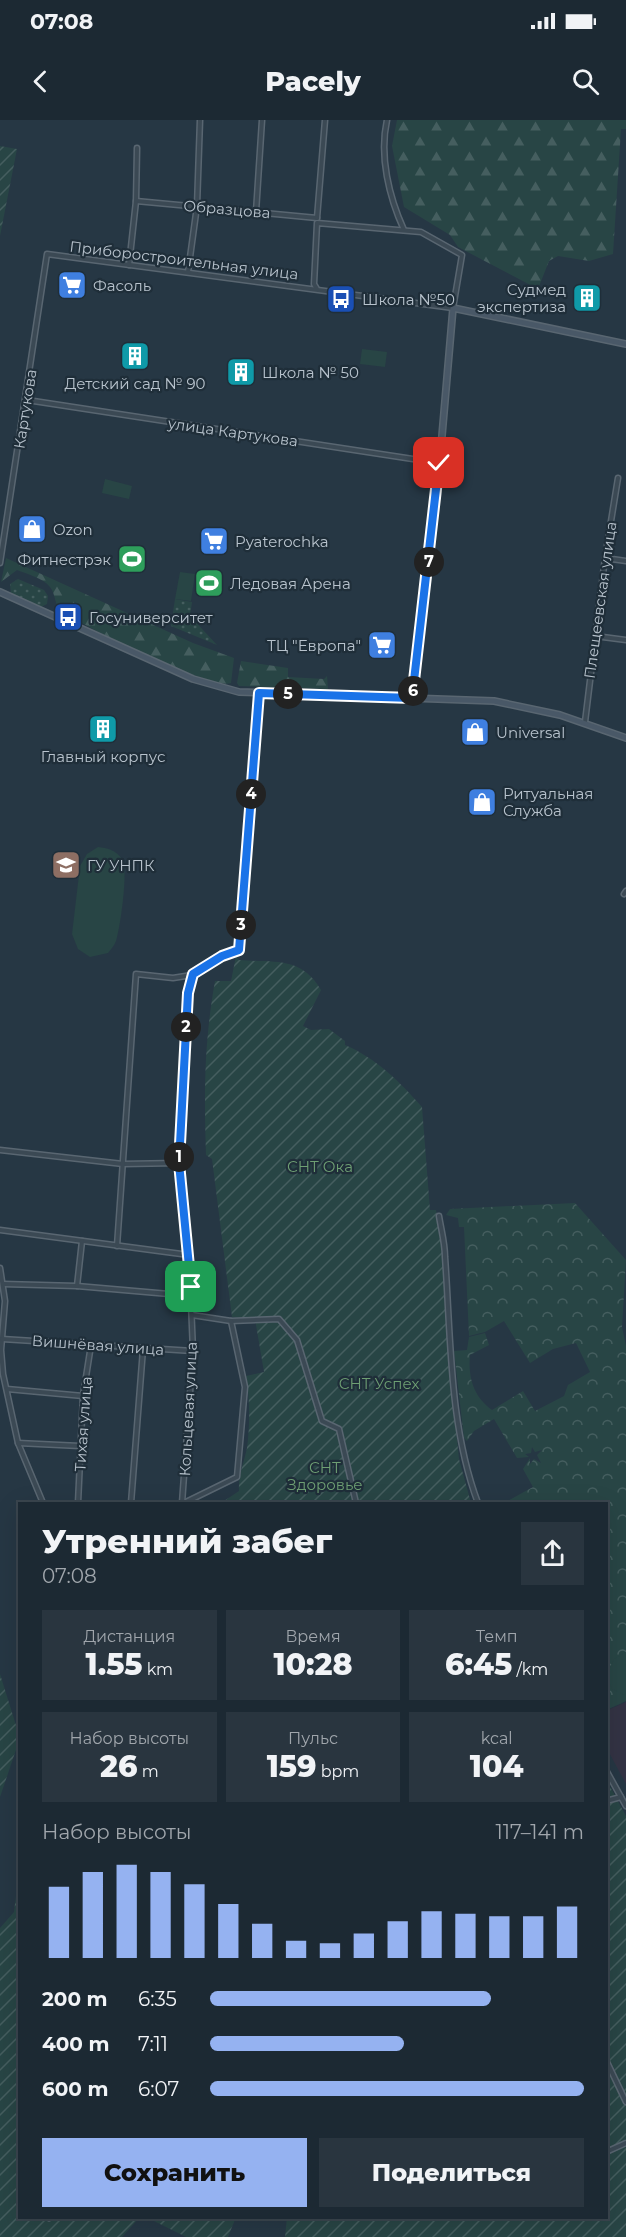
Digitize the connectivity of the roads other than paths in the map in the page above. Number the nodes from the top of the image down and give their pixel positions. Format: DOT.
graph roads {
  1 [pos="200,120"];
  2 [pos="262,120"];
  3 [pos="325,120"];
  4 [pos="387,120"];
  5 [pos="137,148"];
  6 [pos="136,201"];
  7 [pos="197,206"];
  8 [pos="256,212"];
  9 [pos="317,220"];
  10 [pos="404,230"];
  11 [pos="47,254"];
  12 [pos="129,265"];
  13 [pos="188,272"];
  14 [pos="317,289"];
  15 [pos="453,308"];
  16 [pos="626,344"];
  17 [pos="27,400"];
  18 [pos="439,463"];
  19 [pos="618,478"];
  20 [pos="604,558"];
  21 [pos="626,561"];
  22 [pos="0,563"];
  23 [pos="0,592"];
  24 [pos="595,636"];
  25 [pos="626,640"];
  26 [pos="259,693"];
  27 [pos="412,698"];
  28 [pos="585,722"];
  29 [pos="626,738"];
  30 [pos="193,974"];
  31 [pos="0,1150"];
  32 [pos="179,1163"];
  33 [pos="123,1164"];
  34 [pos="439,1216"];
  35 [pos="0,1230"];
  36 [pos="82,1241"];
  37 [pos="117,1246"];
  38 [pos="189,1255"];
  39 [pos="0,1269"];
  40 [pos="3,1284"];
  41 [pos="77,1286"];
  42 [pos="192,1296"];
  43 [pos="192,1315"];
  44 [pos="231,1321"];
  45 [pos="2,1339"];
  46 [pos="90,1345"];
  47 [pos="143,1349"];
  48 [pos="193,1351"];
  49 [pos="8,1389"];
  50 [pos="83,1396"];
  51 [pos="18,1443"];
  52 [pos="80,1446"];
  53 [pos="43,1502"];
  54 [pos="78,1502"];
  55 [pos="131,1502"];
  56 [pos="183,1502"];
  57 [pos="185,1502"];
  58 [pos="356,1502"];
  59 [pos="477,1502"];
  60 [pos="608,1774"];
  61 [pos="621,1797"];
  62 [pos="608,1800"];
  63 [pos="626,1806"];
  64 [pos="608,2064"];
  65 [pos="626,2103"];
  66 [pos="626,2143"];
  67 [pos="608,2151"];
  1 -- 7 [label="street"];
  2 -- 8 [label="street"];
  3 -- 9 [label="street"];
  4 -- 10 [label="street"];
  5 -- 6 [label="street"];
  6 -- 7 [label="street, Образцова"];
  6 -- 12 [label="street"];
  7 -- 8 [label="street, Образцова"];
  7 -- 13 [label="street"];
  8 -- 9 [label="street, Образцова"];
  9 -- 10 [label="street"];
  9 -- 14 [label="street, Приборостроительная улица"];
  10 -- 15 [label="street"];
  11 -- 12 [label="street, Приборостроительная улица"];
  11 -- 17 [label="street, Картукова"];
  12 -- 13 [label="street, Приборостроительная улица"];
  13 -- 14 [label="street, Приборостроительная улица"];
  14 -- 15 [label="street, Приборостроительная улица"];
  15 -- 16 [label="main road, Приборостроительная улица"];
  15 -- 18 [label="main road"];
  17 -- 18 [label="street, улица Картукова"];
  17 -- 22 [label="street, Картукова"];
  18 -- 27 [label="main road"];
  19 -- 20 [label="street, Плещеевская улица"];
  20 -- 21 [label="street"];
  20 -- 24 [label="street, Плещеевская улица"];
  23 -- 26 [label="main road"];
  24 -- 25 [label="street"];
  24 -- 28 [label="street, Плещеевская улица"];
  26 -- 27 [label="main road"];
  26 -- 30 [label="street"];
  27 -- 28 [label="main road"];
  28 -- 29 [label="main road"];
  30 -- 32 [label="street, Кольцевая улица"];
  30 -- 33 [label="street"];
  31 -- 33 [label="street"];
  32 -- 33 [label="street"];
  32 -- 38 [label="street, Кольцевая улица"];
  33 -- 37 [label="street"];
  34 -- 59 [label="street"];
  35 -- 36 [label="street"];
  36 -- 37 [label="street"];
  36 -- 41 [label="street"];
  37 -- 38 [label="street"];
  38 -- 42 [label="street, Кольцевая улица"];
  39 -- 40 [label="street"];
  40 -- 41 [label="street"];
  40 -- 45 [label="street"];
  41 -- 42 [label="street"];
  42 -- 43 [label="street, Кольцевая улица"];
  43 -- 44 [label="street"];
  43 -- 48 [label="street, Кольцевая улица"];
  44 -- 57 [label="street"];
  44 -- 58 [label="street"];
  45 -- 46 [label="street, Вишнёвая улица"];
  45 -- 49 [label="street"];
  46 -- 47 [label="street, Вишнёвая улица"];
  46 -- 50 [label="street, Тихая улица"];
  47 -- 48 [label="street, Вишнёвая улица"];
  47 -- 55 [label="street"];
  48 -- 56 [label="street, Кольцевая улица"];
  49 -- 50 [label="street"];
  49 -- 51 [label="street"];
  50 -- 52 [label="street, Тихая улица"];
  51 -- 52 [label="street"];
  51 -- 53 [label="street"];
  52 -- 54 [label="street, Тихая улица"];
  60 -- 61 [label="street"];
  61 -- 62 [label="street"];
  61 -- 63 [label="street"];
  64 -- 65 [label="street"];
  66 -- 67 [label="street"];
}
